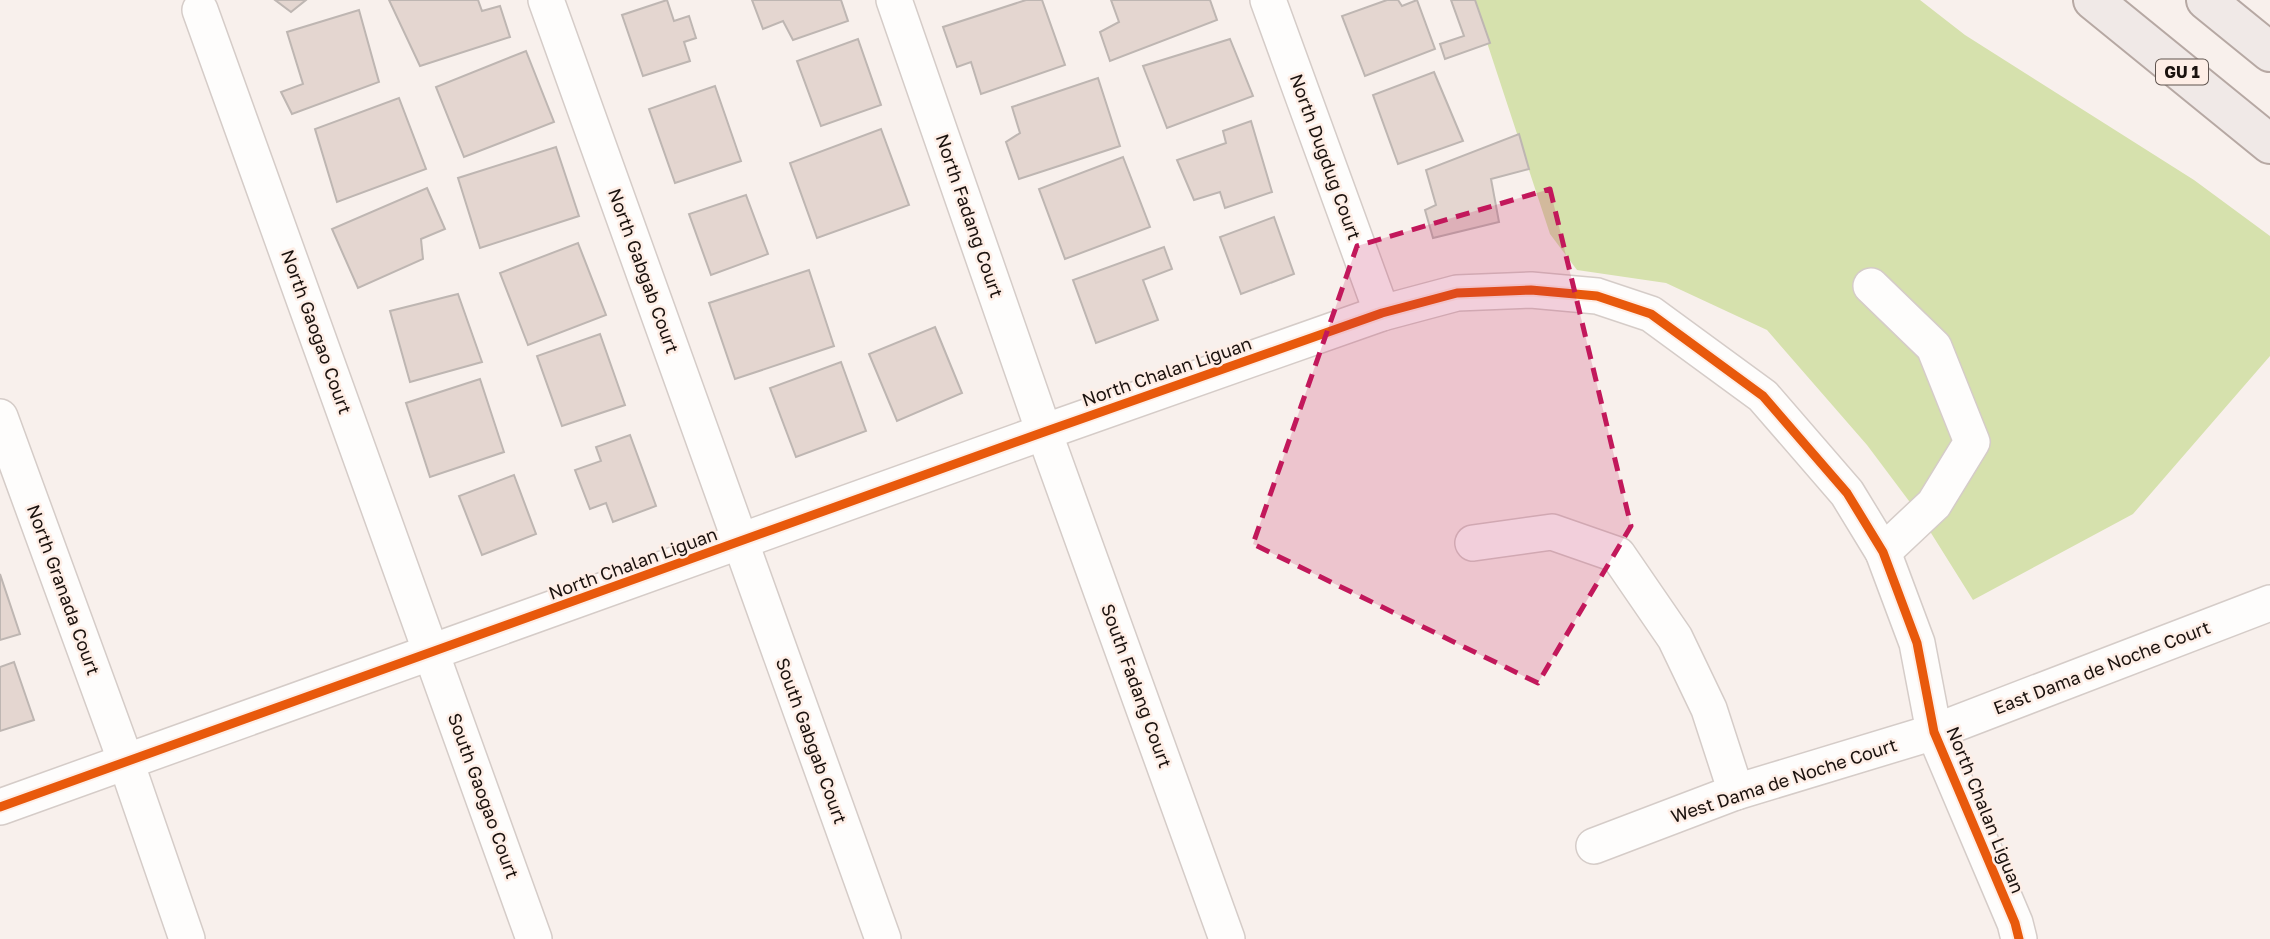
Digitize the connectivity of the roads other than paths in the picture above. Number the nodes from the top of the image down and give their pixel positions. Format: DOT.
graph roads {
  1 [pos="546,0"];
  2 [pos="894,0"];
  3 [pos="1268,0"];
  4 [pos="2093,0"];
  5 [pos="2206,0"];
  6 [pos="200,10"];
  7 [pos="2270,52"];
  8 [pos="2270,144"];
  9 [pos="1871,286"];
  10 [pos="1382,313"];
  11 [pos="0,417"];
  12 [pos="1044,432"];
  13 [pos="740,543"];
  14 [pos="1473,543"];
  15 [pos="1883,552"];
  16 [pos="2270,603"];
  17 [pos="433,653"];
  18 [pos="1934,732"];
  19 [pos="126,762"];
  20 [pos="1736,792"];
  21 [pos="0,807"];
  22 [pos="1594,846"];
  23 [pos="187,939"];
  24 [pos="534,939"];
  25 [pos="883,939"];
  26 [pos="1227,939"];
  27 [pos="2019,939"];
  1 -- 13 [label="street, North Gabgab Court"];
  2 -- 12 [label="street, North Fadang Court"];
  3 -- 10 [label="street, North Dugdug Court"];
  4 -- 8 [label="main road, GU 1"];
  5 -- 7 [label="main road"];
  6 -- 17 [label="street, North Gaogao Court"];
  9 -- 15 [label="street"];
  10 -- 12 [label="street, North Chalan Liguan"];
  10 -- 15 [label="street, North Chalan Liguan"];
  11 -- 19 [label="street, North Granada Court"];
  12 -- 13 [label="street, North Chalan Liguan"];
  12 -- 26 [label="street, South Fadang Court"];
  13 -- 17 [label="street, North Chalan Liguan"];
  13 -- 25 [label="street, South Gabgab Court"];
  14 -- 20 [label="street"];
  15 -- 18 [label="street, North Chalan Liguan"];
  16 -- 18 [label="street, East Dama de Noche Court"];
  17 -- 19 [label="street, North Chalan Liguan"];
  17 -- 24 [label="street, South Gaogao Court"];
  18 -- 20 [label="street, West Dama de Noche Court"];
  18 -- 27 [label="street, North Chalan Liguan"];
  19 -- 21 [label="street, North Chalan Liguan"];
  19 -- 23 [label="street, North Granada Court"];
  20 -- 22 [label="street, West Dama de Noche Court"];
}
